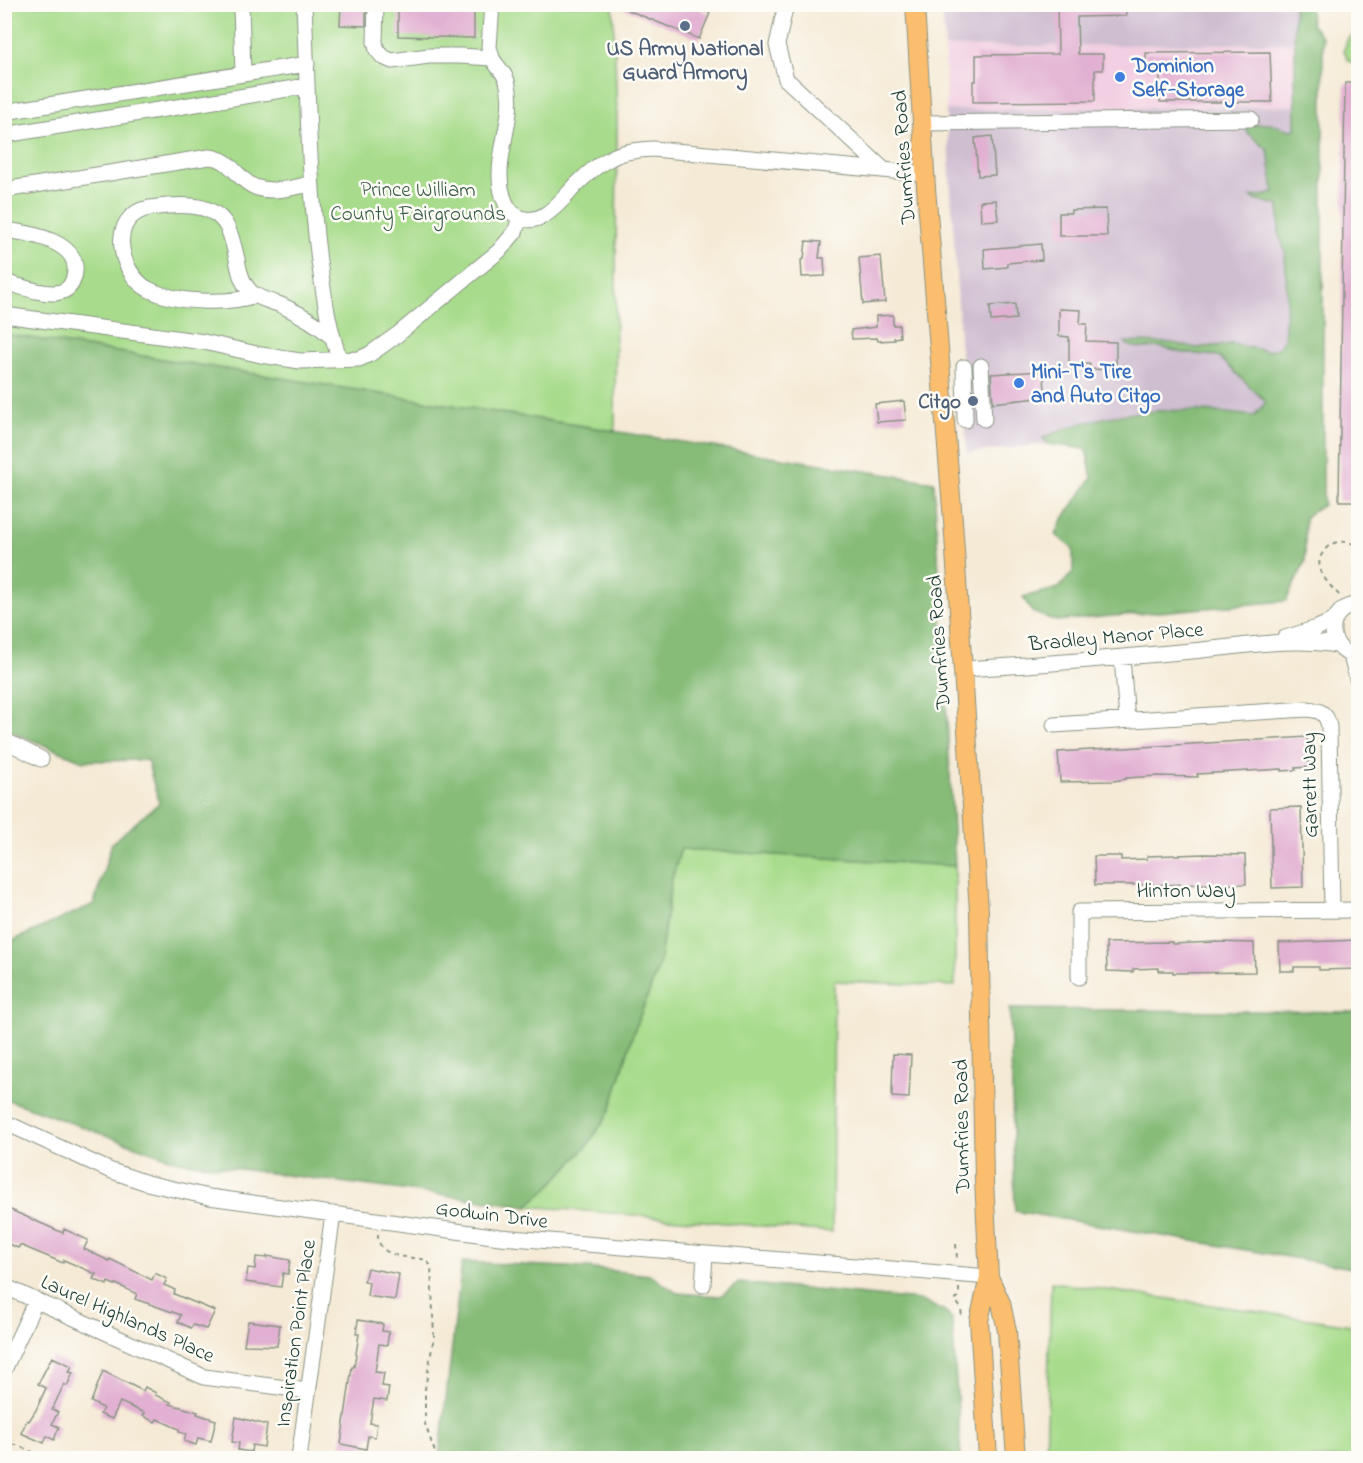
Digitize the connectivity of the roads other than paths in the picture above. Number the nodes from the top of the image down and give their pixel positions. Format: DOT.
graph roads {
  1 [pos="241,4"];
  2 [pos="304,4"];
  3 [pos="376,4"];
  4 [pos="492,4"];
  5 [pos="786,4"];
  6 [pos="915,4"];
  7 [pos="492,58"];
  8 [pos="306,64"];
  9 [pos="243,74"];
  10 [pos="307,86"];
  11 [pos="4,112"];
  12 [pos="1251,119"];
  13 [pos="923,123"];
  14 [pos="4,135"];
  15 [pos="884,170"];
  16 [pos="926,174"];
  17 [pos="311,184"];
  18 [pos="4,190"];
  19 [pos="520,218"];
  20 [pos="4,230"];
  21 [pos="4,282"];
  22 [pos="255,295"];
  23 [pos="4,315"];
  24 [pos="331,336"];
  25 [pos="340,360"];
  26 [pos="981,366"];
  27 [pos="964,367"];
  28 [pos="984,419"];
  29 [pos="965,420"];
  30 [pos="1357,603"];
  31 [pos="1335,620"];
  32 [pos="1273,642"];
  33 [pos="1337,645"];
  34 [pos="1355,657"];
  35 [pos="1122,658"];
  36 [pos="963,669"];
  37 [pos="1359,682"];
  38 [pos="1127,720"];
  39 [pos="1054,725"];
  40 [pos="4,740"];
  41 [pos="41,759"];
  42 [pos="1332,910"];
  43 [pos="1359,910"];
  44 [pos="1079,977"];
  45 [pos="4,1122"];
  46 [pos="333,1214"];
  47 [pos="705,1255"];
  48 [pos="989,1277"];
  49 [pos="703,1285"];
  50 [pos="4,1286"];
  51 [pos="36,1300"];
  52 [pos="4,1370"];
  53 [pos="308,1391"];
  54 [pos="299,1458"];
  55 [pos="988,1458"];
  56 [pos="1016,1458"];
  1 -- 9 [label="street"];
  2 -- 8 [label="street"];
  3 -- 7 [label="street"];
  4 -- 7 [label="street"];
  5 -- 15 [label="street"];
  6 -- 13 [label="main road, Dumfries Road"];
  7 -- 19 [label="street"];
  8 -- 9 [label="street"];
  8 -- 10 [label="street"];
  9 -- 11 [label="street"];
  10 -- 14 [label="street"];
  10 -- 17 [label="street"];
  12 -- 13 [label="street"];
  13 -- 16 [label="main road, Dumfries Road"];
  15 -- 16 [label="street"];
  15 -- 19 [label="street"];
  16 -- 36 [label="main road, Dumfries Road"];
  17 -- 18 [label="street"];
  17 -- 24 [label="street"];
  19 -- 25 [label="street"];
  20 -- 21 [label="street"];
  22 -- 22 [label="street"];
  22 -- 24 [label="street"];
  23 -- 25 [label="street"];
  24 -- 25 [label="street"];
  26 -- 28 [label="street"];
  27 -- 29 [label="street"];
  30 -- 31 [label="street, Bradley Manor Place"];
  31 -- 32 [label="street, Bradley Manor Place"];
  31 -- 33 [label="street"];
  32 -- 33 [label="street, Bradley Manor Place"];
  32 -- 35 [label="street, Bradley Manor Place"];
  33 -- 34 [label="street"];
  34 -- 37 [label="street"];
  35 -- 36 [label="street, Bradley Manor Place"];
  35 -- 38 [label="street"];
  36 -- 48 [label="main road, Dumfries Road"];
  38 -- 39 [label="street, Garrett Way"];
  38 -- 42 [label="street, Garrett Way"];
  40 -- 41 [label="street"];
  42 -- 43 [label="street, Hinton Way"];
  42 -- 44 [label="street, Hinton Way"];
  45 -- 46 [label="street, Godwin Drive"];
  46 -- 47 [label="street, Godwin Drive"];
  46 -- 53 [label="street, Inspiration Point Place"];
  47 -- 48 [label="street, Godwin Drive"];
  47 -- 49 [label="street"];
  48 -- 55 [label="main road, Dumfries Road"];
  48 -- 56 [label="main road, Dumfries Road"];
  50 -- 51 [label="street, Laurel Highlands Place"];
  51 -- 52 [label="street"];
  51 -- 53 [label="street, Laurel Highlands Place"];
  53 -- 54 [label="street, Inspiration Point Place"];
}
